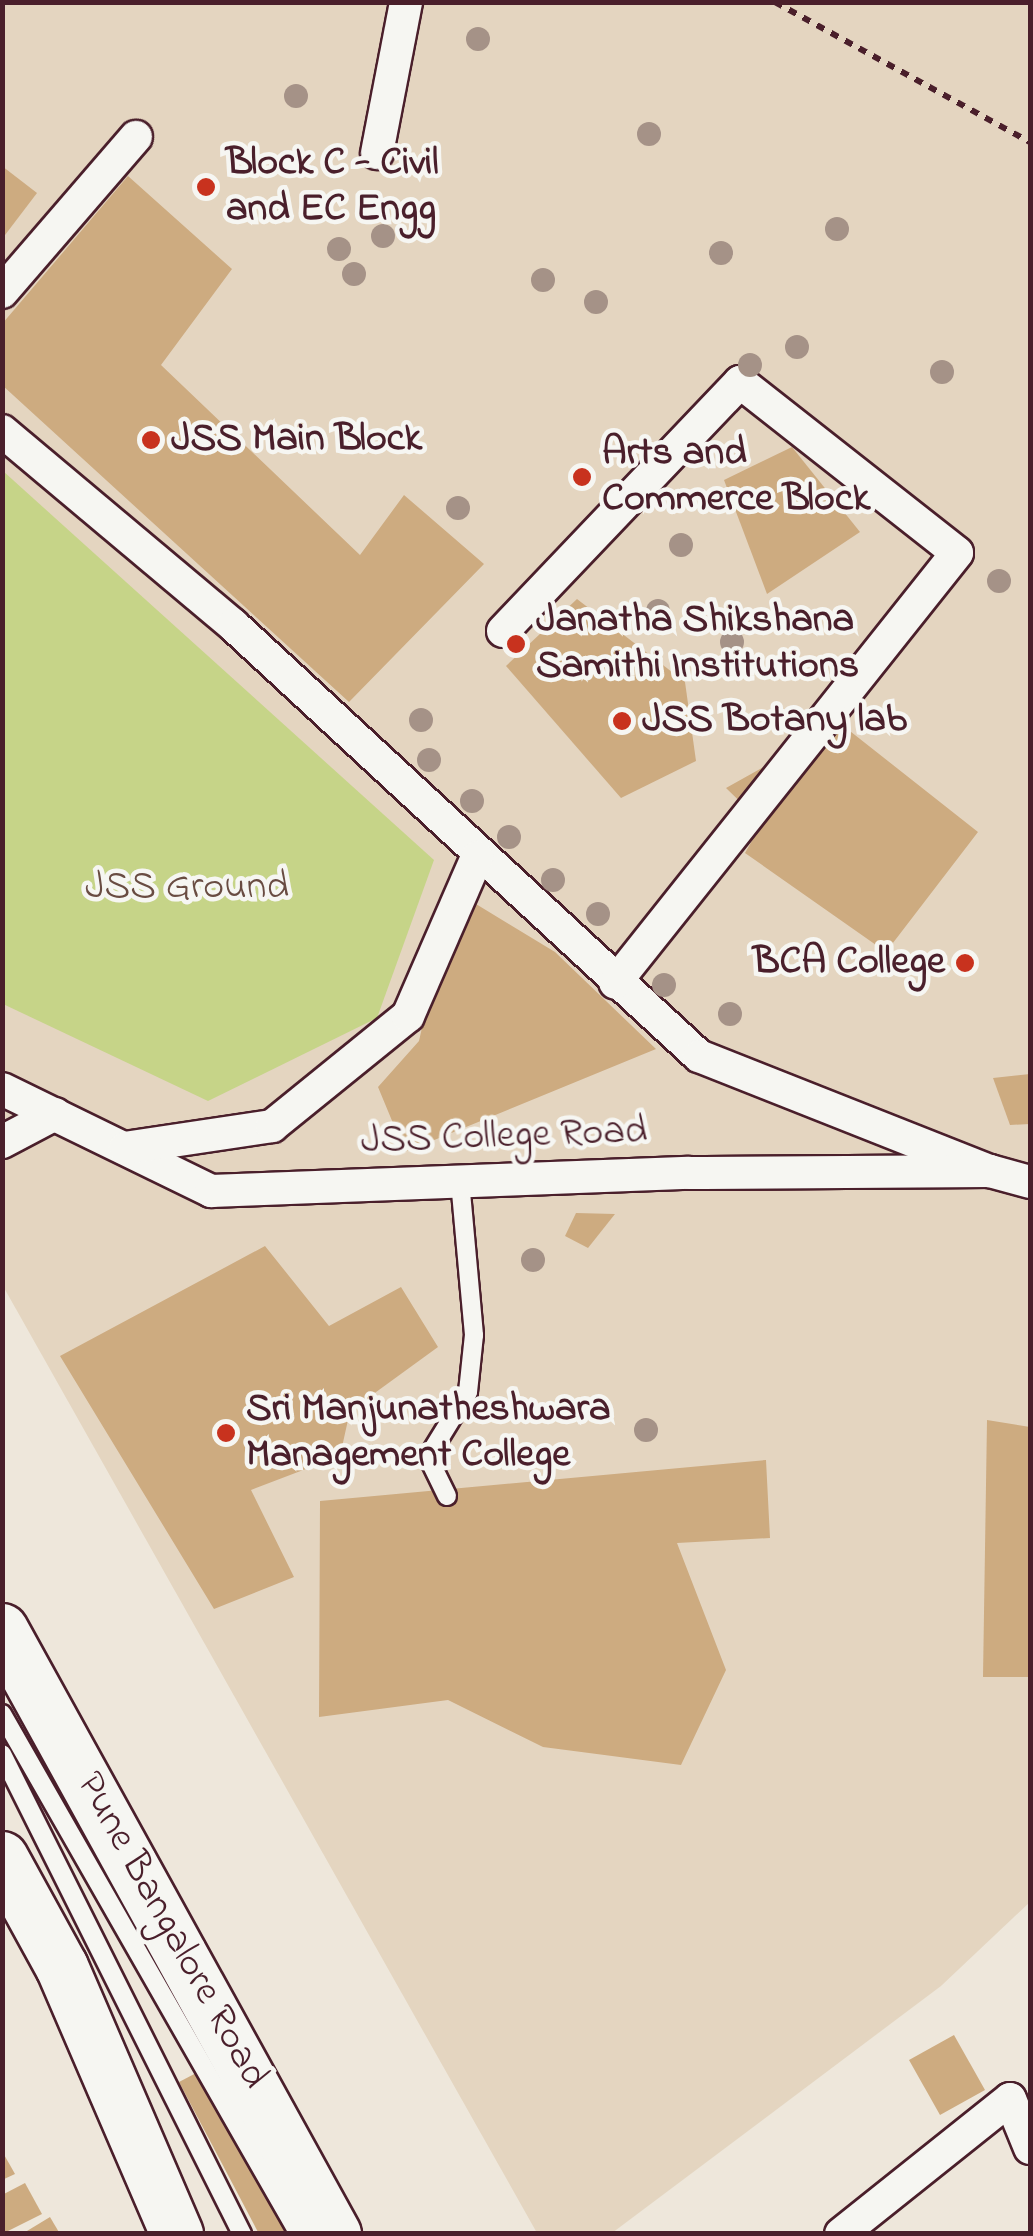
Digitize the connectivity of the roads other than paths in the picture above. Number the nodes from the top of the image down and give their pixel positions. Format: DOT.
graph roads {
  1 [pos="406,2"];
  2 [pos="136,137"];
  3 [pos="378,153"];
  4 [pos="2,292"];
  5 [pos="2,431"];
  6 [pos="503,631"];
  7 [pos="477,857"];
  8 [pos="615,983"];
  9 [pos="2,1089"];
  10 [pos="55,1114"];
  11 [pos="2,1142"];
  12 [pos="124,1148"];
  13 [pos="990,1171"];
  14 [pos="460,1181"];
  15 [pos="1030,1182"];
  16 [pos="447,1496"];
  17 [pos="2,1630"];
  18 [pos="2,1714"];
  19 [pos="2,1754"];
  20 [pos="2,1858"];
  21 [pos="1030,2148"];
  22 [pos="177,2234"];
  23 [pos="242,2234"];
  24 [pos="299,2234"];
  25 [pos="335,2234"];
  26 [pos="841,2234"];
  1 -- 3 [label="street"];
  2 -- 4 [label="street"];
  5 -- 7 [label="street"];
  6 -- 8 [label="street"];
  7 -- 8 [label="street"];
  7 -- 12 [label="street"];
  8 -- 13 [label="street"];
  9 -- 10 [label="street, JSS College Road"];
  10 -- 11 [label="street"];
  10 -- 12 [label="street, JSS College Road"];
  12 -- 14 [label="street, JSS College Road"];
  13 -- 14 [label="street, JSS College Road"];
  13 -- 15 [label="street, JSS College Road"];
  14 -- 16 [label="lane"];
  17 -- 25 [label="main road, Pune Bangalore Road"];
  18 -- 24 [label="lane"];
  19 -- 23 [label="lane"];
  20 -- 22 [label="main road"];
  21 -- 26 [label="street"];
}
